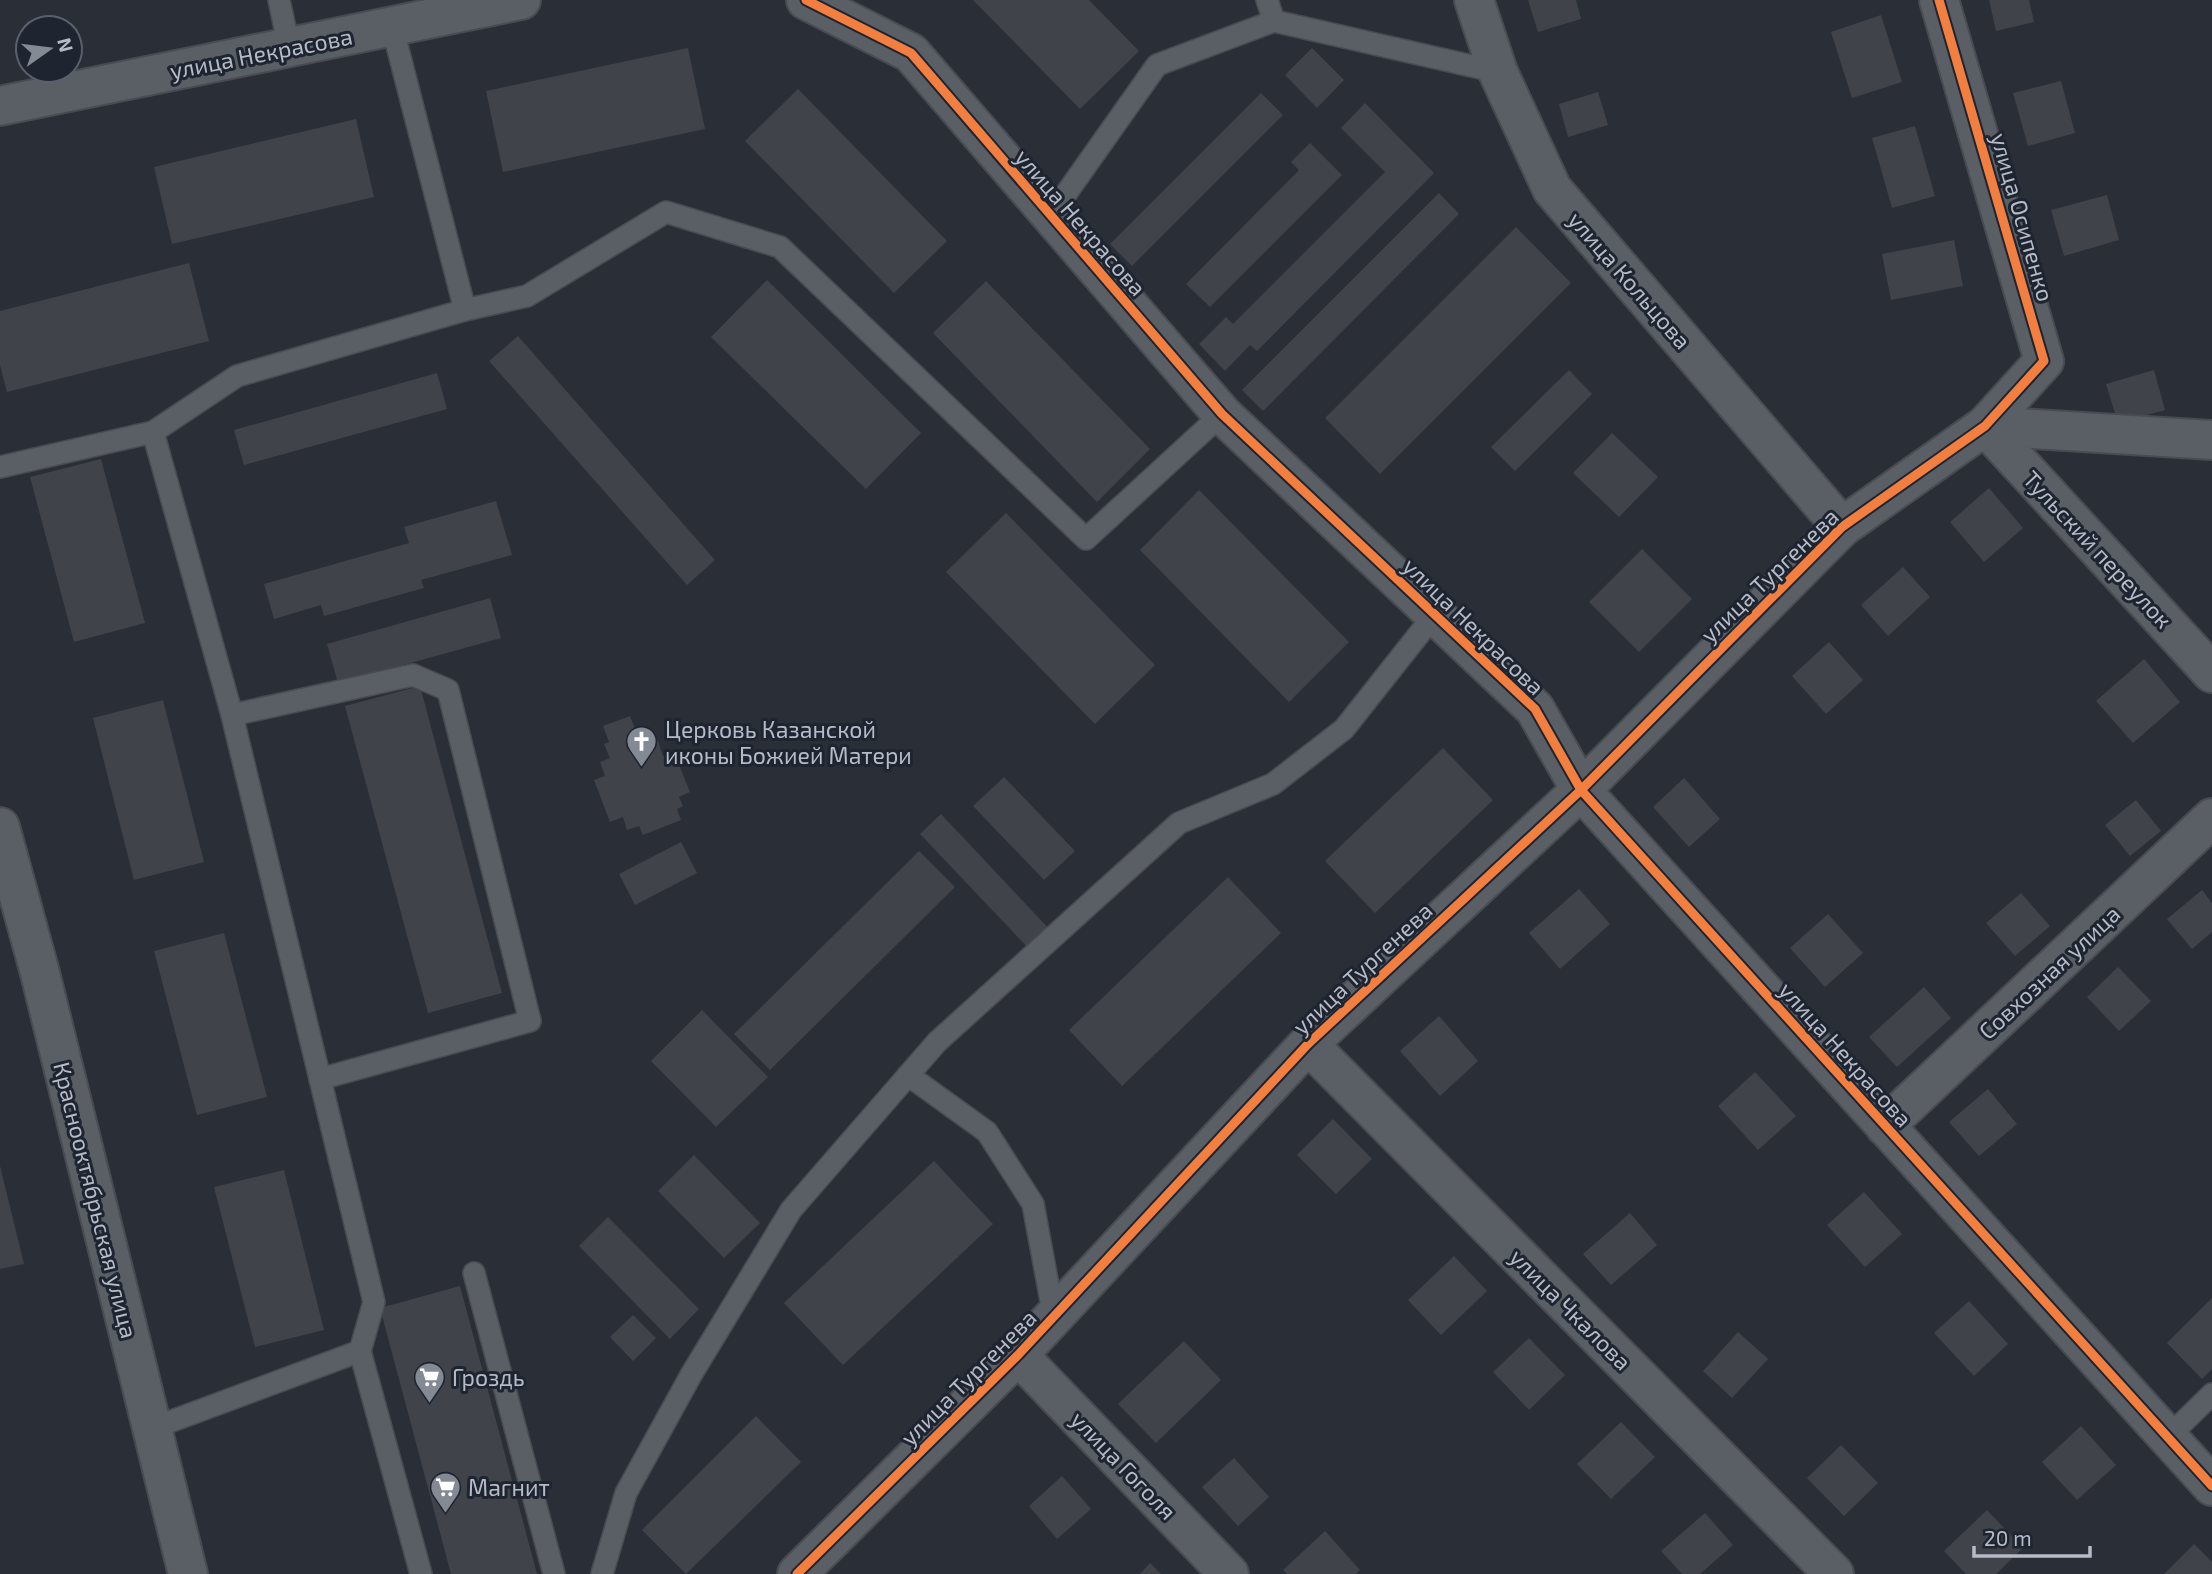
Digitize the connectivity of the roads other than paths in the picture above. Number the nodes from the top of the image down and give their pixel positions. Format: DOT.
graph roads {
  1 [pos="279,0"];
  2 [pos="521,0"];
  3 [pos="806,0"];
  4 [pos="1267,0"];
  5 [pos="1474,0"];
  6 [pos="1939,0"];
  7 [pos="1274,21"];
  8 [pos="392,26"];
  9 [pos="289,47"];
  10 [pos="1498,72"];
  11 [pos="0,106"];
  12 [pos="1051,215"];
  13 [pos="465,310"];
  14 [pos="1222,414"];
  15 [pos="1984,426"];
  16 [pos="153,432"];
  17 [pos="2212,440"];
  18 [pos="0,467"];
  19 [pos="1842,527"];
  20 [pos="1435,614"];
  21 [pos="2212,673"];
  22 [pos="232,715"];
  23 [pos="1581,790"];
  24 [pos="2212,818"];
  25 [pos="0,827"];
  26 [pos="1308,1044"];
  27 [pos="908,1075"];
  28 [pos="320,1079"];
  29 [pos="1885,1126"];
  30 [pos="474,1273"];
  31 [pos="1054,1317"];
  32 [pos="360,1351"];
  33 [pos="1018,1355"];
  34 [pos="2212,1394"];
  35 [pos="153,1428"];
  36 [pos="2168,1437"];
  37 [pos="2212,1486"];
  38 [pos="188,1574"];
  39 [pos="421,1574"];
  40 [pos="554,1574"];
  41 [pos="602,1574"];
  42 [pos="797,1574"];
  43 [pos="1229,1574"];
  44 [pos="1834,1574"];
  1 -- 9 [label="lane"];
  2 -- 8 [label="street, улица Некрасова"];
  3 -- 12 [label="street, улица Некрасова"];
  4 -- 7 [label="lane"];
  5 -- 10 [label="street, улица Кольцова"];
  6 -- 15 [label="street, улица Осипенко"];
  7 -- 10 [label="lane"];
  7 -- 12 [label="lane"];
  8 -- 9 [label="street, улица Некрасова"];
  8 -- 13 [label="lane"];
  9 -- 11 [label="street, улица Некрасова"];
  10 -- 19 [label="street, улица Кольцова"];
  12 -- 14 [label="street, улица Некрасова"];
  13 -- 14 [label="lane"];
  13 -- 16 [label="lane"];
  14 -- 20 [label="street, улица Некрасова"];
  15 -- 17 [label="street"];
  15 -- 19 [label="street, улица Тургенева"];
  15 -- 21 [label="street, Тульский переулок"];
  16 -- 18 [label="lane"];
  16 -- 22 [label="lane"];
  19 -- 23 [label="street, улица Тургенева"];
  20 -- 23 [label="street, улица Некрасова"];
  20 -- 27 [label="lane"];
  22 -- 28 [label="lane"];
  22 -- 28 [label="lane"];
  23 -- 26 [label="street, улица Тургенева"];
  23 -- 29 [label="street, улица Некрасова"];
  24 -- 29 [label="street, Совхозная улица"];
  25 -- 35 [label="street, Краснооктябрьская улица"];
  26 -- 31 [label="street, улица Тургенева"];
  26 -- 44 [label="street, улица Чкалова"];
  27 -- 31 [label="lane"];
  27 -- 41 [label="lane"];
  28 -- 32 [label="lane"];
  29 -- 36 [label="street, улица Некрасова"];
  30 -- 40 [label="lane"];
  31 -- 33 [label="street, улица Тургенева"];
  32 -- 35 [label="lane"];
  32 -- 39 [label="lane"];
  33 -- 42 [label="street, улица Тургенева"];
  33 -- 43 [label="street, улица Гоголя"];
  34 -- 36 [label="lane"];
  35 -- 38 [label="street, Краснооктябрьская улица"];
  36 -- 37 [label="street, улица Некрасова"];
}
